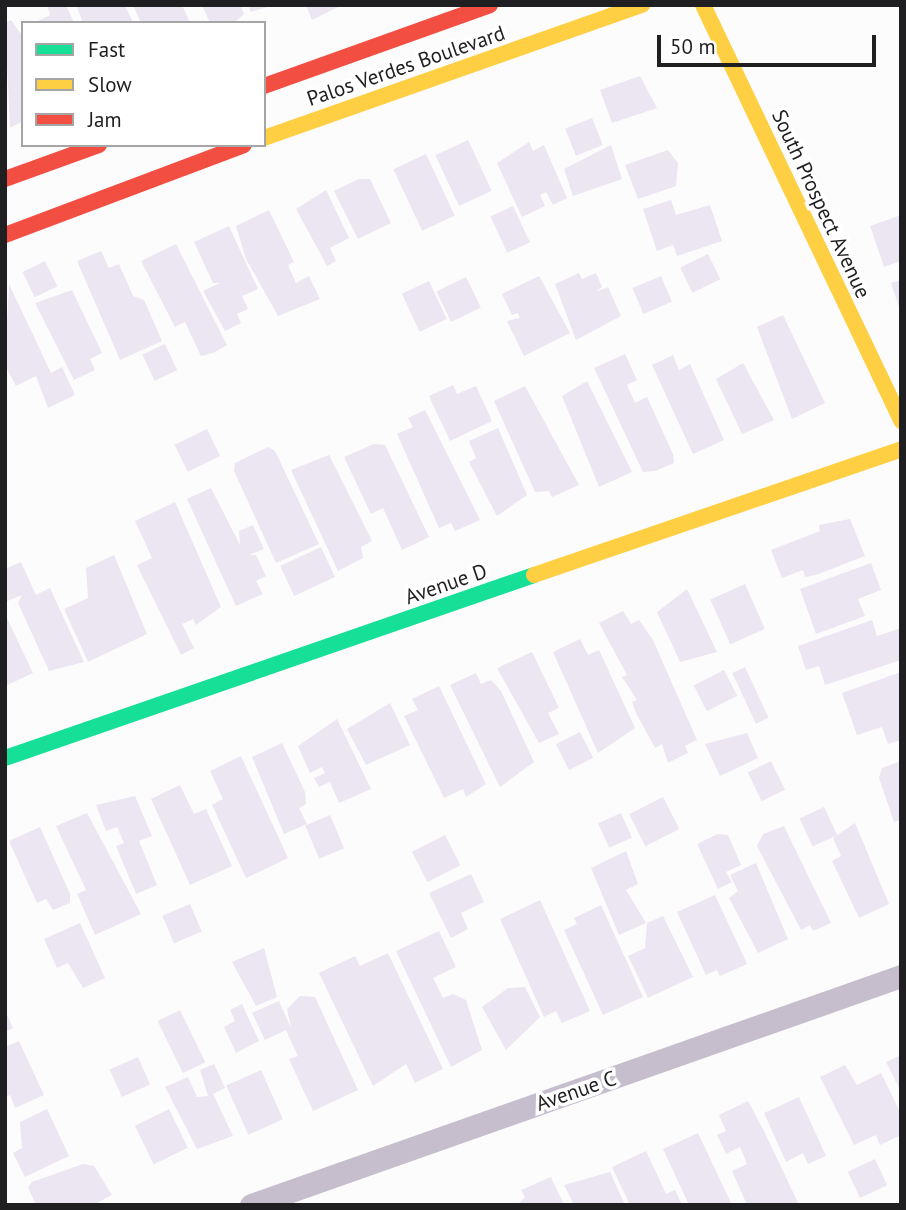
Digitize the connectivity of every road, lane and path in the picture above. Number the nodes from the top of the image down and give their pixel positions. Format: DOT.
graph roads {
  1 [pos="490,5"];
  2 [pos="642,5"];
  3 [pos="703,5"];
  4 [pos="266,85"];
  5 [pos="266,137"];
  6 [pos="93,147"];
  7 [pos="239,147"];
  8 [pos="5,179"];
  9 [pos="5,235"];
  10 [pos="901,421"];
  11 [pos="901,449"];
  12 [pos="5,758"];
  13 [pos="901,976"];
  14 [pos="251,1205"];
  1 -- 4 [label="main road, Palos Verdes Boulevard"];
  2 -- 5 [label="main road, Palos Verdes Boulevard"];
  3 -- 10 [label="main road, South Prospect Avenue"];
  6 -- 8 [label="main road"];
  7 -- 9 [label="main road"];
  11 -- 12 [label="main road, Avenue D"];
  13 -- 14 [label="street, Avenue C"];
}
